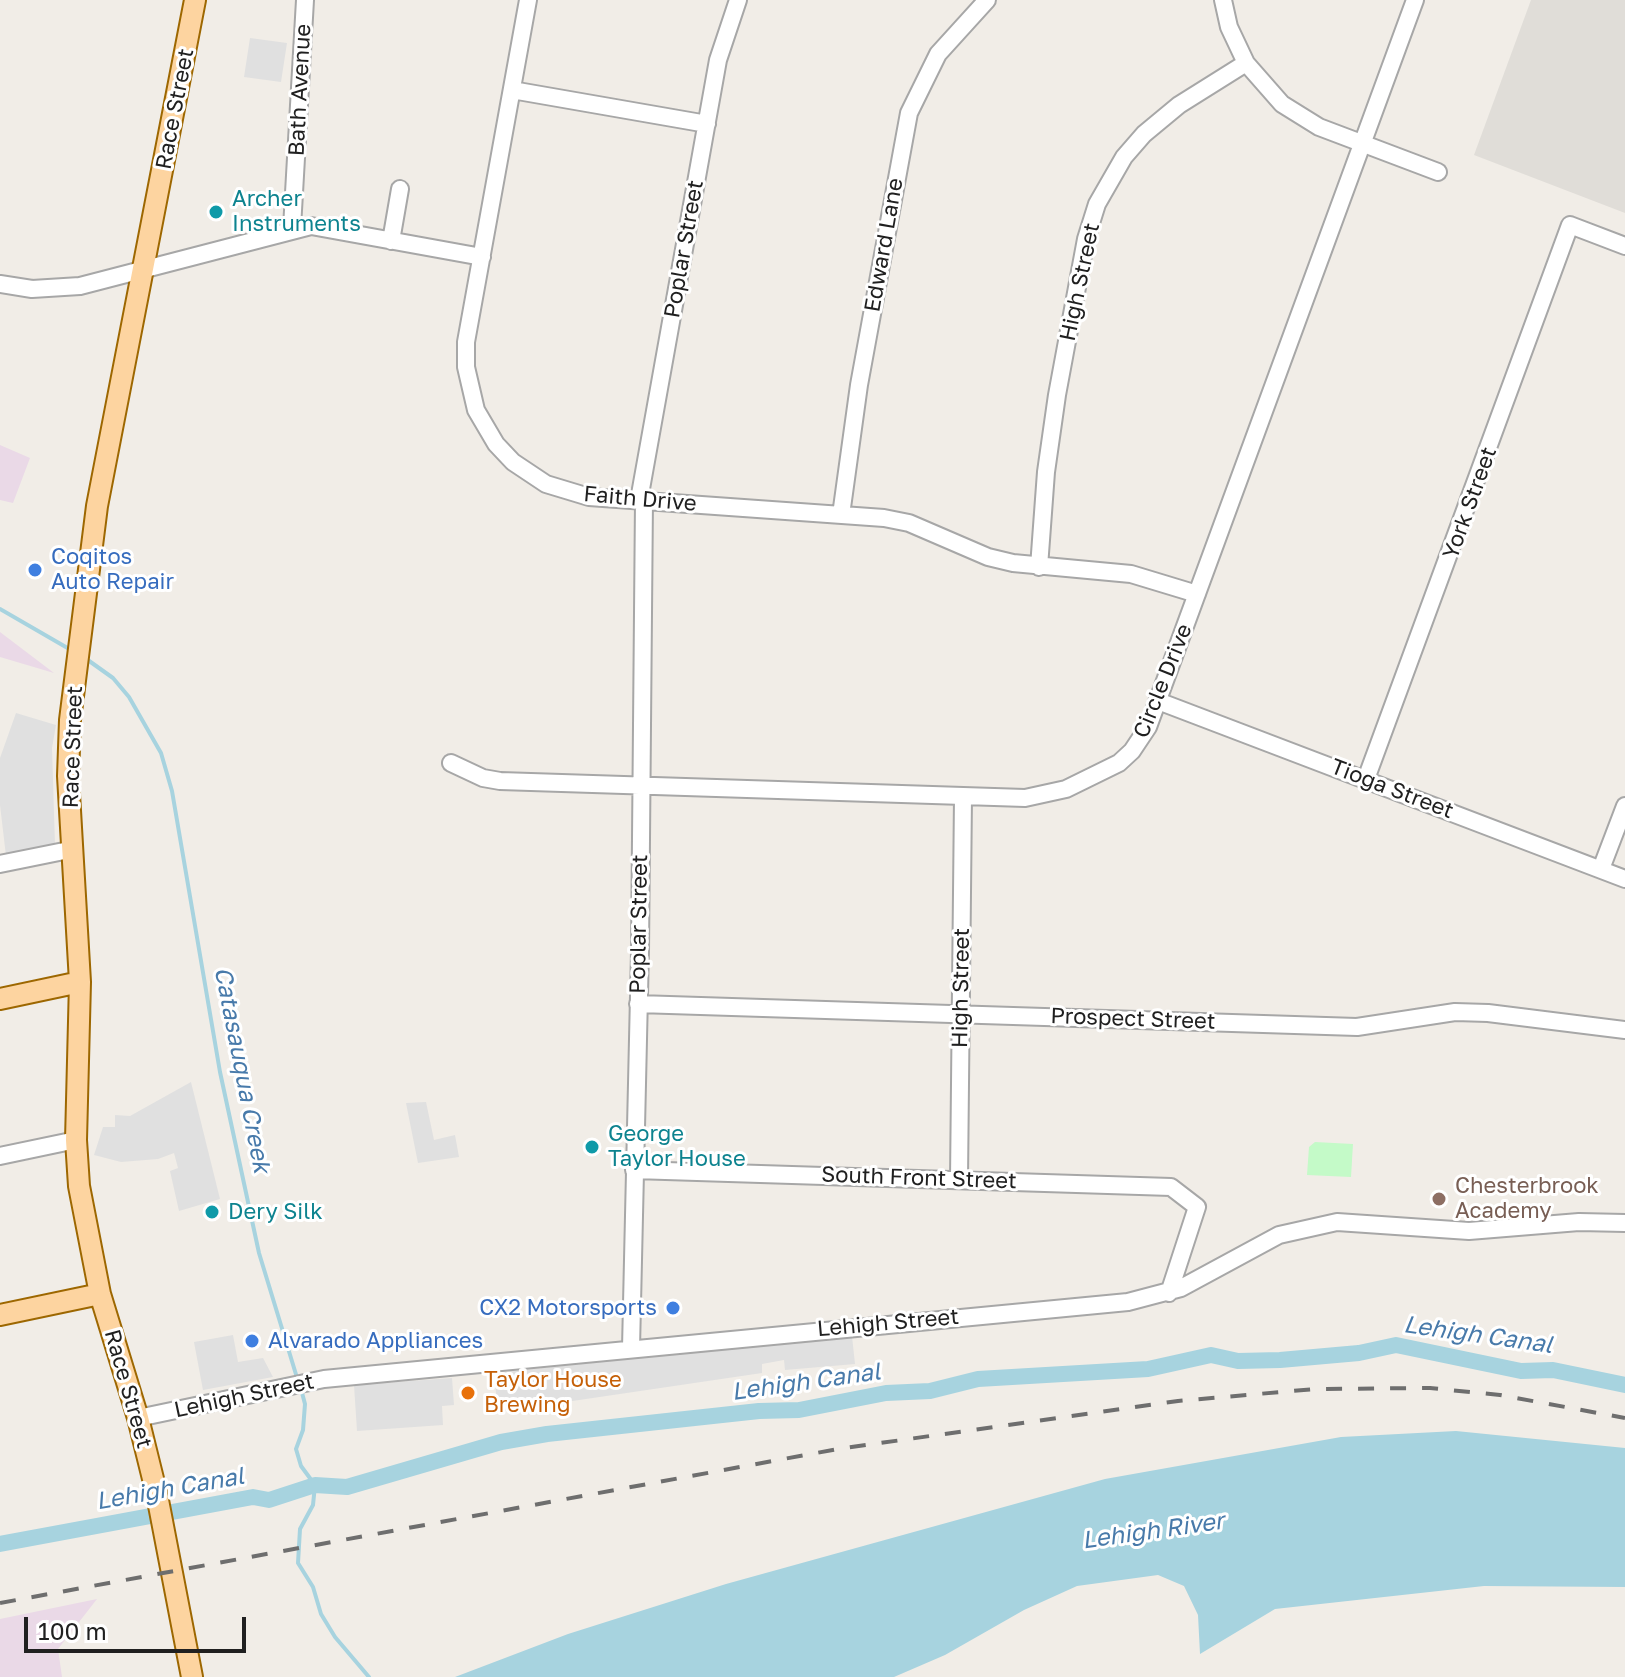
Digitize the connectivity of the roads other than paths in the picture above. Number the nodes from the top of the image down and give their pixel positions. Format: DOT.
graph roads {
  1 [pos="195,0"];
  2 [pos="305,0"];
  3 [pos="528,0"];
  4 [pos="738,0"];
  5 [pos="987,0"];
  6 [pos="1223,0"];
  7 [pos="1415,0"];
  8 [pos="1246,63"];
  9 [pos="512,90"];
  10 [pos="707,124"];
  11 [pos="1363,145"];
  12 [pos="1438,172"];
  13 [pos="400,189"];
  14 [pos="292,228"];
  15 [pos="391,241"];
  16 [pos="1625,246"];
  17 [pos="482,257"];
  18 [pos="145,271"];
  19 [pos="0,284"];
  20 [pos="642,500"];
  21 [pos="841,515"];
  22 [pos="1039,567"];
  23 [pos="1197,594"];
  24 [pos="1158,701"];
  25 [pos="451,763"];
  26 [pos="1366,779"];
  27 [pos="641,787"];
  28 [pos="963,797"];
  29 [pos="1625,806"];
  30 [pos="74,849"];
  31 [pos="0,864"];
  32 [pos="1601,869"];
  33 [pos="1625,879"];
  34 [pos="80,982"];
  35 [pos="0,999"];
  36 [pos="638,1004"];
  37 [pos="961,1014"];
  38 [pos="1625,1030"];
  39 [pos="76,1140"];
  40 [pos="0,1156"];
  41 [pos="634,1170"];
  42 [pos="959,1179"];
  43 [pos="1625,1223"];
  44 [pos="1169,1293"];
  45 [pos="100,1294"];
  46 [pos="0,1315"];
  47 [pos="631,1348"];
  48 [pos="138,1418"];
  49 [pos="192,1677"];
  1 -- 18 [label="main road, Race Street"];
  2 -- 14 [label="street, Bath Avenue"];
  3 -- 9 [label="street, Faith Drive"];
  4 -- 10 [label="street, Poplar Street"];
  5 -- 21 [label="street, Edward Lane"];
  6 -- 8 [label="street"];
  7 -- 11 [label="street, Circle Drive"];
  8 -- 11 [label="street"];
  8 -- 22 [label="street, High Street"];
  9 -- 10 [label="street"];
  9 -- 17 [label="street, Faith Drive"];
  10 -- 20 [label="street, Poplar Street"];
  11 -- 12 [label="street"];
  11 -- 23 [label="street, Circle Drive"];
  13 -- 15 [label="street"];
  14 -- 15 [label="street"];
  14 -- 18 [label="street"];
  15 -- 17 [label="street"];
  16 -- 26 [label="street, York Street"];
  17 -- 20 [label="street, Faith Drive"];
  18 -- 19 [label="street"];
  18 -- 30 [label="main road, Race Street"];
  20 -- 21 [label="street, Faith Drive"];
  20 -- 27 [label="street, Poplar Street"];
  21 -- 22 [label="street, Faith Drive"];
  22 -- 23 [label="street, Faith Drive"];
  23 -- 24 [label="street, Circle Drive"];
  24 -- 26 [label="street, Tioga Street"];
  24 -- 28 [label="street, Circle Drive"];
  25 -- 27 [label="street, Circle Drive"];
  26 -- 32 [label="street, Tioga Street"];
  27 -- 28 [label="street, Circle Drive"];
  27 -- 36 [label="street, Poplar Street"];
  28 -- 37 [label="street, High Street"];
  29 -- 32 [label="street"];
  30 -- 31 [label="street"];
  30 -- 34 [label="main road, Race Street"];
  32 -- 33 [label="street, Tioga Street"];
  34 -- 35 [label="main road"];
  34 -- 39 [label="main road, Race Street"];
  36 -- 37 [label="street, Prospect Street"];
  36 -- 41 [label="street, Poplar Street"];
  37 -- 38 [label="street, Prospect Street"];
  37 -- 42 [label="street, High Street"];
  39 -- 40 [label="street"];
  39 -- 45 [label="main road, Race Street"];
  41 -- 42 [label="street, South Front Street"];
  41 -- 47 [label="street, Poplar Street"];
  42 -- 44 [label="street, South Front Street"];
  43 -- 44 [label="street, Lehigh Street"];
  44 -- 47 [label="street, Lehigh Street"];
  45 -- 46 [label="main road"];
  45 -- 48 [label="main road, Race Street"];
  47 -- 48 [label="street, Lehigh Street"];
  48 -- 49 [label="main road, Race Street"];
}
